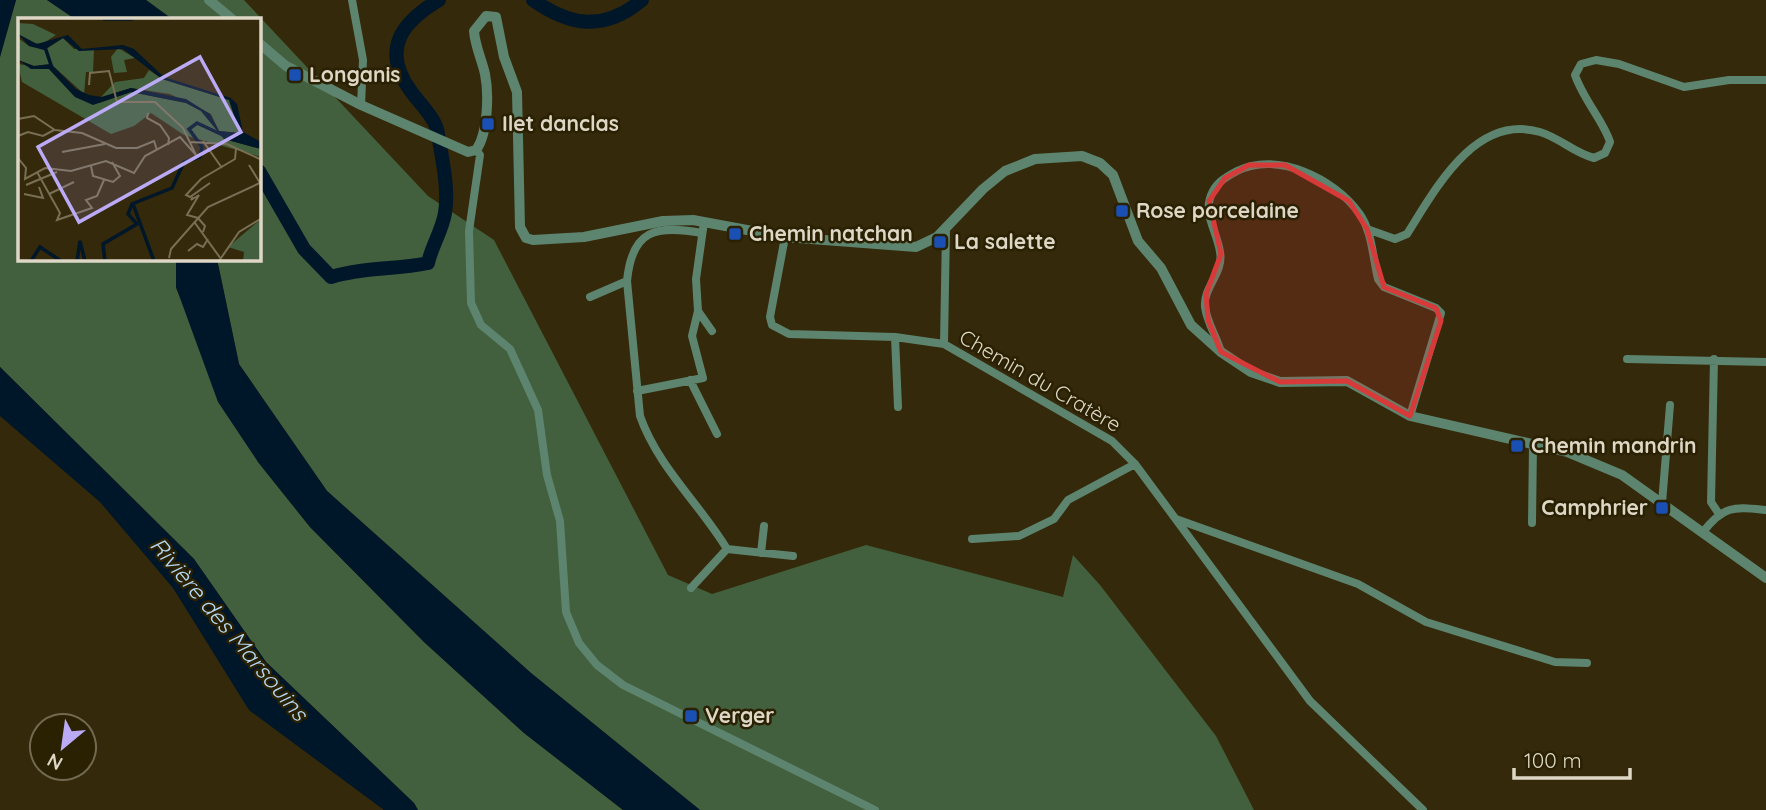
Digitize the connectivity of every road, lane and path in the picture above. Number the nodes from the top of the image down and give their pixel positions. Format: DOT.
graph roads {
  1 [pos="209,0"];
  2 [pos="352,0"];
  3 [pos="231,18"];
  4 [pos="261,45"];
  5 [pos="1766,80"];
  6 [pos="361,105"];
  7 [pos="476,150"];
  8 [pos="704,222"];
  9 [pos="946,229"];
  10 [pos="1367,229"];
  11 [pos="702,233"];
  12 [pos="785,237"];
  13 [pos="627,281"];
  14 [pos="590,297"];
  15 [pos="698,311"];
  16 [pos="712,331"];
  17 [pos="895,337"];
  18 [pos="944,344"];
  19 [pos="1221,352"];
  20 [pos="1627,359"];
  21 [pos="1714,359"];
  22 [pos="1766,362"];
  23 [pos="690,380"];
  24 [pos="637,391"];
  25 [pos="1670,405"];
  26 [pos="898,407"];
  27 [pos="1410,416"];
  28 [pos="717,434"];
  29 [pos="1533,444"];
  30 [pos="1135,464"];
  31 [pos="1662,503"];
  32 [pos="1766,510"];
  33 [pos="1719,514"];
  34 [pos="1175,519"];
  35 [pos="1532,523"];
  36 [pos="764,526"];
  37 [pos="1703,532"];
  38 [pos="972,539"];
  39 [pos="727,549"];
  40 [pos="761,552"];
  41 [pos="793,556"];
  42 [pos="1766,578"];
  43 [pos="691,589"];
  44 [pos="1587,663"];
  45 [pos="875,810"];
  46 [pos="1423,810"];
  1 -- 3 [label="street"];
  2 -- 6 [label="street"];
  4 -- 6 [label="street"];
  5 -- 10 [label="street"];
  6 -- 7 [label="street"];
  7 -- 8 [label="street"];
  7 -- 45 [label="street"];
  8 -- 11 [label="street"];
  8 -- 12 [label="street"];
  9 -- 12 [label="street"];
  9 -- 18 [label="street"];
  9 -- 19 [label="street"];
  10 -- 19 [label="street"];
  10 -- 27 [label="street"];
  11 -- 13 [label="street"];
  11 -- 15 [label="street"];
  12 -- 17 [label="street, Chemin du Cratère"];
  13 -- 14 [label="street"];
  13 -- 24 [label="street"];
  15 -- 16 [label="street"];
  15 -- 23 [label="street"];
  17 -- 18 [label="street, Chemin du Cratère"];
  17 -- 26 [label="street"];
  18 -- 30 [label="street, Chemin du Cratère"];
  19 -- 27 [label="street"];
  20 -- 21 [label="street"];
  21 -- 22 [label="street"];
  21 -- 33 [label="street"];
  23 -- 24 [label="street"];
  23 -- 28 [label="street"];
  24 -- 39 [label="street"];
  25 -- 31 [label="street"];
  27 -- 29 [label="street"];
  29 -- 31 [label="street"];
  29 -- 35 [label="street"];
  30 -- 34 [label="street, Chemin du Cratère"];
  30 -- 38 [label="street"];
  31 -- 37 [label="street"];
  32 -- 33 [label="street"];
  33 -- 37 [label="street"];
  34 -- 44 [label="street"];
  34 -- 46 [label="street, Chemin du Cratère"];
  36 -- 40 [label="street"];
  37 -- 42 [label="street"];
  39 -- 40 [label="street"];
  39 -- 43 [label="street"];
  40 -- 41 [label="street"];
}
